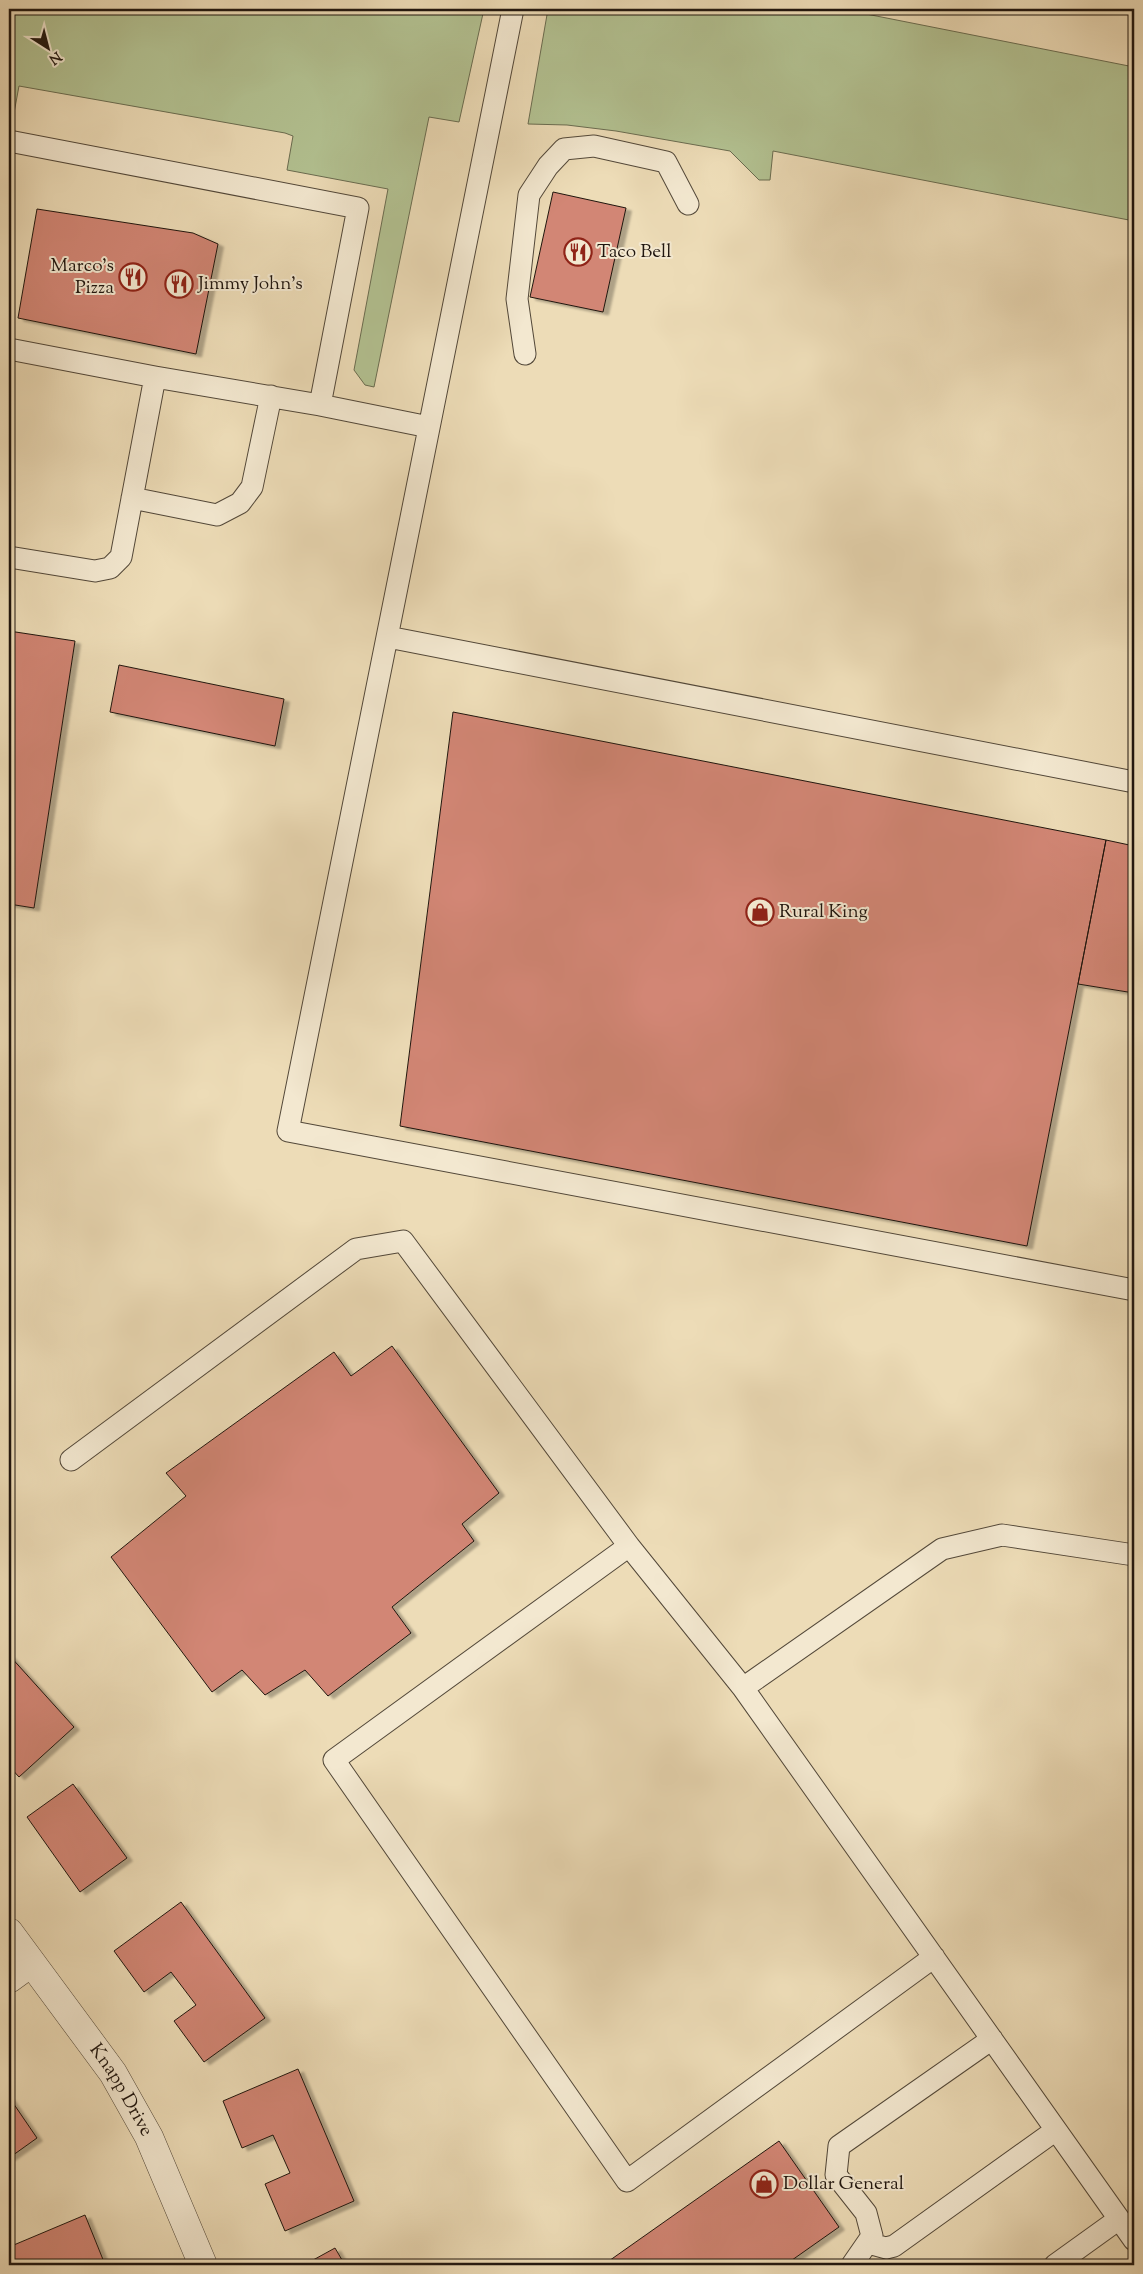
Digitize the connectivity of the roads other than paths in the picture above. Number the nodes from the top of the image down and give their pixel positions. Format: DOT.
graph roads {
  1 [pos="514,9"];
  2 [pos="9,141"];
  3 [pos="688,204"];
  4 [pos="9,349"];
  5 [pos="525,354"];
  6 [pos="155,377"];
  7 [pos="271,396"];
  8 [pos="320,404"];
  9 [pos="429,427"];
  10 [pos="132,498"];
  11 [pos="9,557"];
  12 [pos="388,637"];
  13 [pos="1134,782"];
  14 [pos="1134,1290"];
  15 [pos="71,1460"];
  16 [pos="629,1546"];
  17 [pos="1134,1555"];
  18 [pos="742,1688"];
  19 [pos="9,1932"];
  20 [pos="934,1957"];
  21 [pos="31,1963"];
  22 [pos="9,1979"];
  23 [pos="992,2039"];
  24 [pos="1056,2130"];
  25 [pos="1119,2219"];
  26 [pos="1134,2240"];
  27 [pos="868,2243"];
  28 [pos="203,2265"];
  29 [pos="852,2265"];
  30 [pos="1055,2265"];
  1 -- 9 [label="lane"];
  2 -- 8 [label="lane"];
  3 -- 5 [label="lane"];
  4 -- 6 [label="lane"];
  6 -- 7 [label="lane"];
  6 -- 10 [label="lane"];
  7 -- 8 [label="lane"];
  7 -- 10 [label="lane"];
  8 -- 9 [label="lane"];
  9 -- 12 [label="lane"];
  10 -- 11 [label="lane"];
  12 -- 13 [label="lane"];
  12 -- 14 [label="lane"];
  15 -- 16 [label="lane"];
  16 -- 18 [label="lane"];
  16 -- 20 [label="lane"];
  17 -- 18 [label="lane"];
  18 -- 20 [label="lane"];
  19 -- 21 [label="street, Knapp Drive"];
  20 -- 23 [label="lane"];
  21 -- 22 [label="street"];
  21 -- 28 [label="street, Knapp Drive"];
  23 -- 24 [label="lane"];
  23 -- 27 [label="lane"];
  24 -- 25 [label="lane"];
  24 -- 27 [label="lane"];
  25 -- 26 [label="lane"];
  25 -- 30 [label="lane"];
  27 -- 29 [label="lane"];
}
